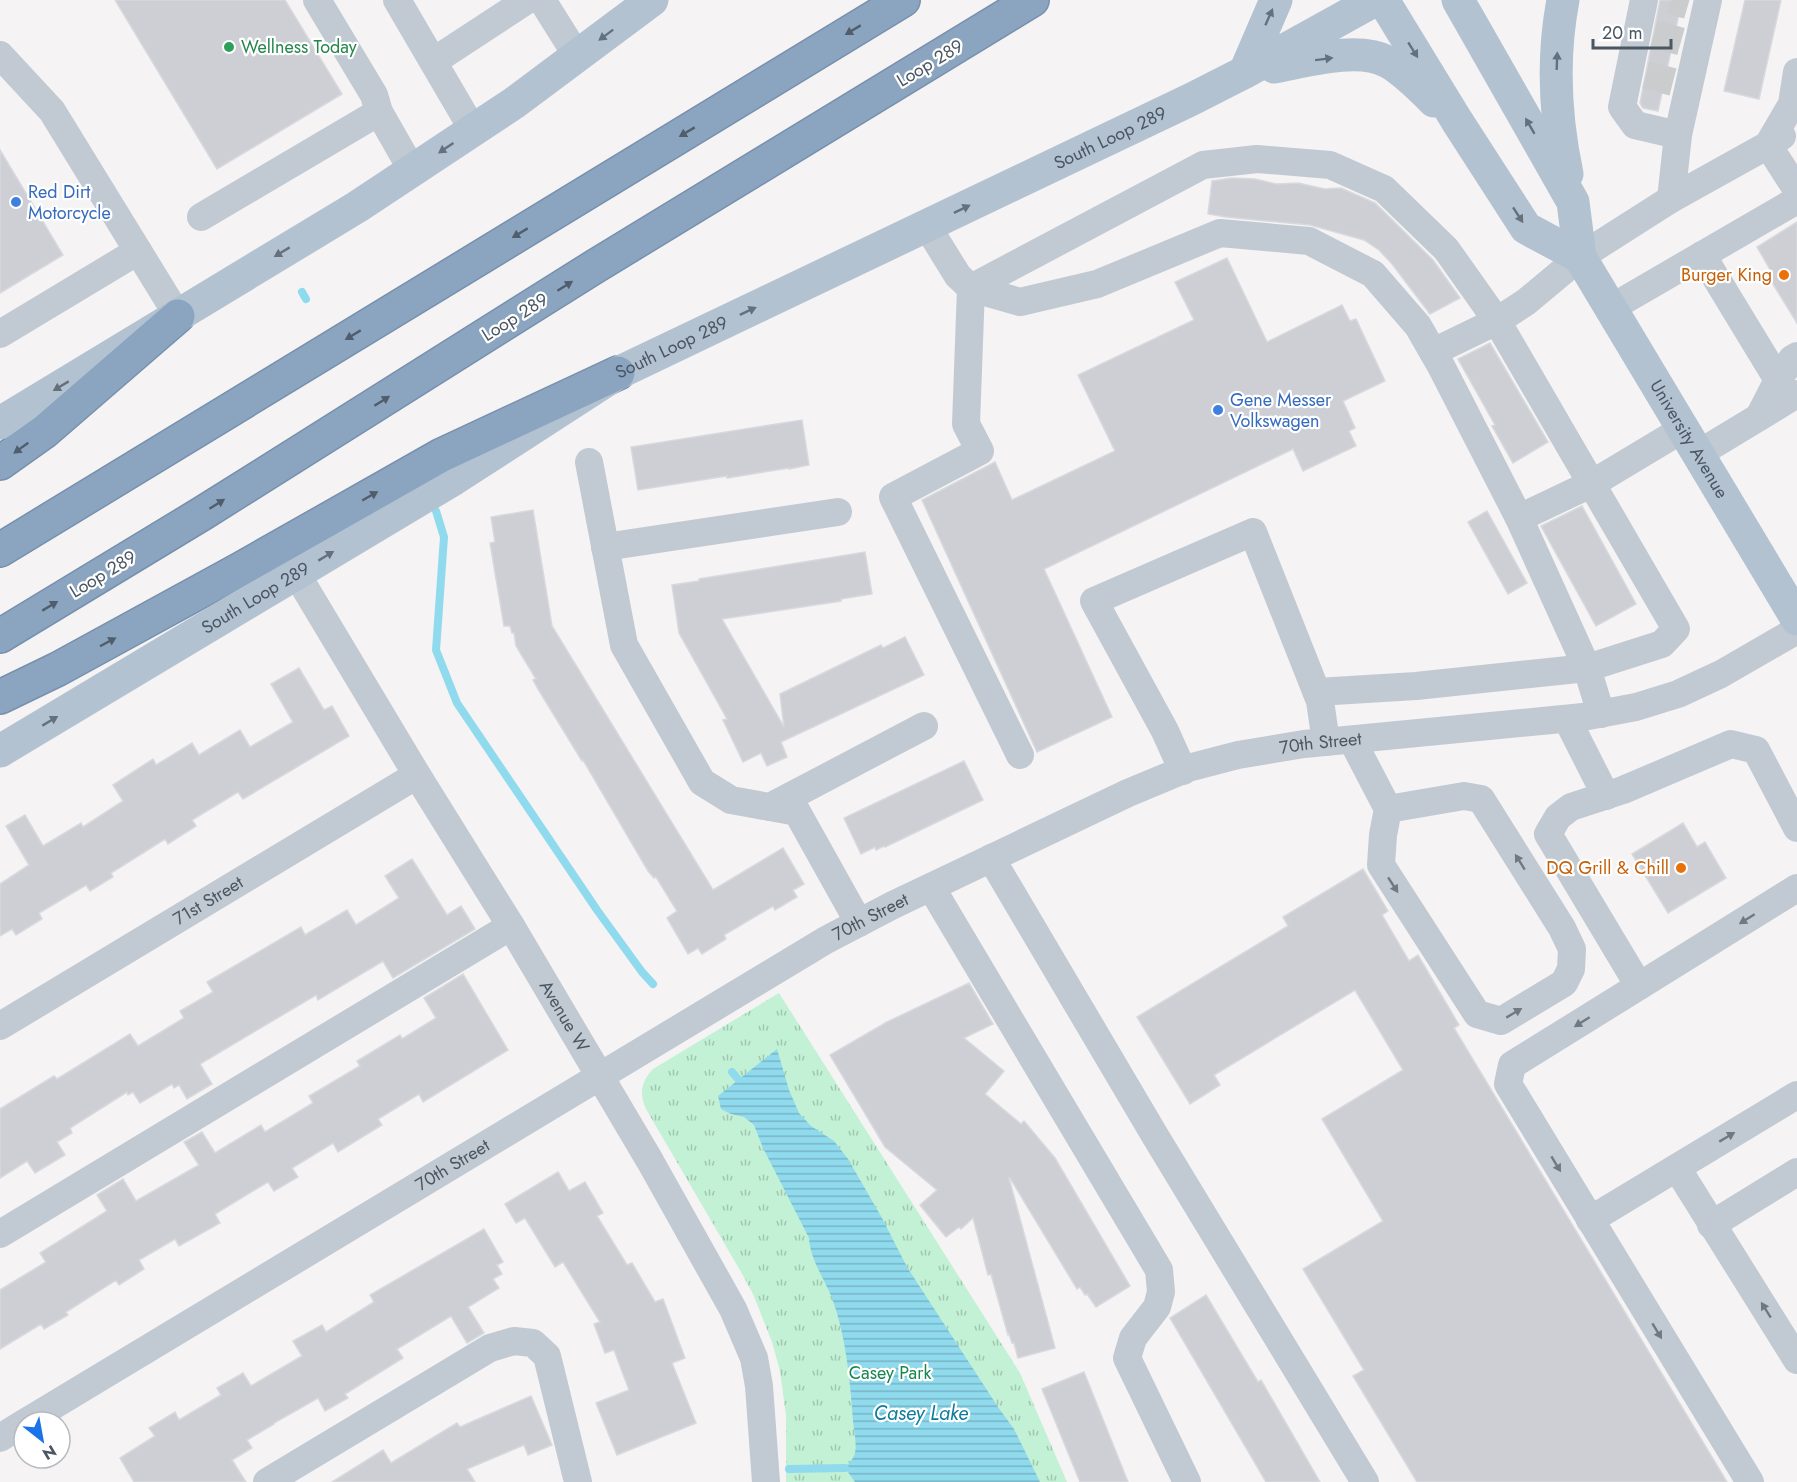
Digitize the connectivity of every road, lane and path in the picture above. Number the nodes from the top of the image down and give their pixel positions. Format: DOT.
graph roads {
  1 [pos="317,0"];
  2 [pos="397,0"];
  3 [pos="414,0"];
  4 [pos="527,0"];
  5 [pos="542,0"];
  6 [pos="652,0"];
  7 [pos="903,0"];
  8 [pos="1032,0"];
  9 [pos="1276,0"];
  10 [pos="1375,0"];
  11 [pos="1383,0"];
  12 [pos="1458,0"];
  13 [pos="1563,0"];
  14 [pos="1644,0"];
  15 [pos="1701,4"];
  16 [pos="430,54"];
  17 [pos="0,55"];
  18 [pos="577,56"];
  19 [pos="1245,72"];
  20 [pos="1797,72"];
  21 [pos="379,112"];
  22 [pos="1457,121"];
  23 [pos="1797,127"];
  24 [pos="473,130"];
  25 [pos="1678,135"];
  26 [pos="1768,145"];
  27 [pos="412,170"];
  28 [pos="1797,190"];
  29 [pos="1671,199"];
  30 [pos="1797,200"];
  31 [pos="1573,202"];
  32 [pos="201,217"];
  33 [pos="927,226"];
  34 [pos="138,250"];
  35 [pos="1702,255"];
  36 [pos="1580,257"];
  37 [pos="970,288"];
  38 [pos="1611,308"];
  39 [pos="178,316"];
  40 [pos="1497,321"];
  41 [pos="0,334"];
  42 [pos="1432,352"];
  43 [pos="1797,356"];
  44 [pos="618,373"];
  45 [pos="1791,381"];
  46 [pos="0,423"];
  47 [pos="1690,442"];
  48 [pos="589,462"];
  49 [pos="0,463"];
  50 [pos="1593,483"];
  51 [pos="838,512"];
  52 [pos="1519,518"];
  53 [pos="605,547"];
  54 [pos="0,550"];
  55 [pos="297,573"];
  56 [pos="1797,619"];
  57 [pos="1797,630"];
  58 [pos="0,636"];
  59 [pos="1587,668"];
  60 [pos="1317,692"];
  61 [pos="0,697"];
  62 [pos="1601,714"];
  63 [pos="1567,719"];
  64 [pos="924,726"];
  65 [pos="1339,741"];
  66 [pos="0,751"];
  67 [pos="1020,755"];
  68 [pos="1183,771"];
  69 [pos="417,775"];
  70 [pos="1606,796"];
  71 [pos="770,807"];
  72 [pos="1389,809"];
  73 [pos="1797,828"];
  74 [pos="991,858"];
  75 [pos="931,887"];
  76 [pos="1797,888"];
  77 [pos="859,923"];
  78 [pos="511,926"];
  79 [pos="1639,986"];
  80 [pos="0,1026"];
  81 [pos="599,1075"];
  82 [pos="1797,1095"];
  83 [pos="1677,1168"];
  84 [pos="1797,1172"];
  85 [pos="1590,1220"];
  86 [pos="1711,1224"];
  87 [pos="0,1234"];
  88 [pos="1797,1360"];
  89 [pos="46,1410"];
  90 [pos="267,1482"];
  91 [pos="578,1482"];
  92 [pos="766,1482"];
  93 [pos="1187,1482"];
  94 [pos="1365,1482"];
  95 [pos="1750,1482"];
  1 -- 21 [label="street"];
  2 -- 16 [label="street"];
  3 -- 16 [label="street"];
  4 -- 16 [label="street"];
  5 -- 18 [label="street"];
  6 -- 18 [label="main road, one-way"];
  7 -- 54 [label="highway, one-way"];
  58 -- 8 [label="highway, Loop 289, one-way"];
  19 -- 9 [label="main road, one-way"];
  10 -- 19 [label="main road, South Loop 289"];
  11 -- 22 [label="main road, one-way"];
  31 -- 12 [label="main road, University Avenue, one-way"];
  31 -- 13 [label="main road, one-way"];
  14 -- 25 [label="street"];
  15 -- 25 [label="street"];
  16 -- 24 [label="street"];
  17 -- 34 [label="street"];
  18 -- 24 [label="main road"];
  19 -- 22 [label="main road, one-way"];
  33 -- 19 [label="main road, South Loop 289, one-way"];
  20 -- 26 [label="street"];
  21 -- 27 [label="street"];
  21 -- 32 [label="street"];
  22 -- 36 [label="main road, one-way"];
  23 -- 26 [label="street"];
  24 -- 27 [label="main road, one-way"];
  25 -- 29 [label="street"];
  26 -- 28 [label="street"];
  26 -- 29 [label="street"];
  27 -- 39 [label="main road, one-way"];
  29 -- 36 [label="street"];
  30 -- 35 [label="street"];
  31 -- 36 [label="main road, University Avenue"];
  33 -- 37 [label="street"];
  44 -- 33 [label="main road, South Loop 289, one-way"];
  34 -- 39 [label="street"];
  34 -- 41 [label="street"];
  35 -- 38 [label="street"];
  35 -- 45 [label="street"];
  36 -- 38 [label="main road, University Avenue"];
  36 -- 40 [label="street"];
  37 -- 40 [label="street"];
  37 -- 42 [label="street"];
  37 -- 67 [label="street"];
  38 -- 47 [label="main road, University Avenue"];
  39 -- 46 [label="main road, one-way"];
  39 -- 49 [label="highway, one-way"];
  40 -- 42 [label="street"];
  40 -- 50 [label="street"];
  42 -- 52 [label="street"];
  43 -- 45 [label="street"];
  55 -- 44 [label="main road, South Loop 289, one-way"];
  61 -- 44 [label="highway, one-way"];
  45 -- 47 [label="street"];
  47 -- 50 [label="street"];
  47 -- 56 [label="main road, University Avenue"];
  48 -- 53 [label="street"];
  50 -- 52 [label="street"];
  50 -- 59 [label="street"];
  51 -- 53 [label="street"];
  52 -- 59 [label="street"];
  53 -- 71 [label="street"];
  66 -- 55 [label="main road, South Loop 289, one-way"];
  55 -- 69 [label="street, Avenue W"];
  57 -- 62 [label="street, 70th Street"];
  59 -- 60 [label="street"];
  59 -- 62 [label="street"];
  60 -- 65 [label="street"];
  60 -- 68 [label="street"];
  62 -- 63 [label="street, 70th Street"];
  63 -- 65 [label="street, 70th Street"];
  63 -- 70 [label="street"];
  64 -- 71 [label="street"];
  65 -- 68 [label="street, 70th Street"];
  65 -- 72 [label="street"];
  68 -- 74 [label="street, 70th Street"];
  69 -- 78 [label="street, Avenue W"];
  69 -- 80 [label="street, 71st Street"];
  70 -- 73 [label="street"];
  70 -- 79 [label="street"];
  71 -- 77 [label="street"];
  72 -- 72 [label="street, one-way"];
  74 -- 75 [label="street, 70th Street"];
  74 -- 94 [label="street"];
  75 -- 77 [label="street, 70th Street"];
  75 -- 93 [label="street"];
  76 -- 79 [label="street, one-way"];
  77 -- 81 [label="street, 70th Street"];
  78 -- 81 [label="street, Avenue W"];
  78 -- 87 [label="street"];
  79 -- 85 [label="street, one-way"];
  81 -- 89 [label="street, 70th Street"];
  81 -- 92 [label="street, Avenue W"];
  83 -- 82 [label="street, one-way"];
  83 -- 85 [label="street"];
  83 -- 86 [label="street"];
  84 -- 86 [label="street"];
  85 -- 95 [label="street, one-way"];
  88 -- 86 [label="street, one-way"];
  90 -- 91 [label="street"];
}
